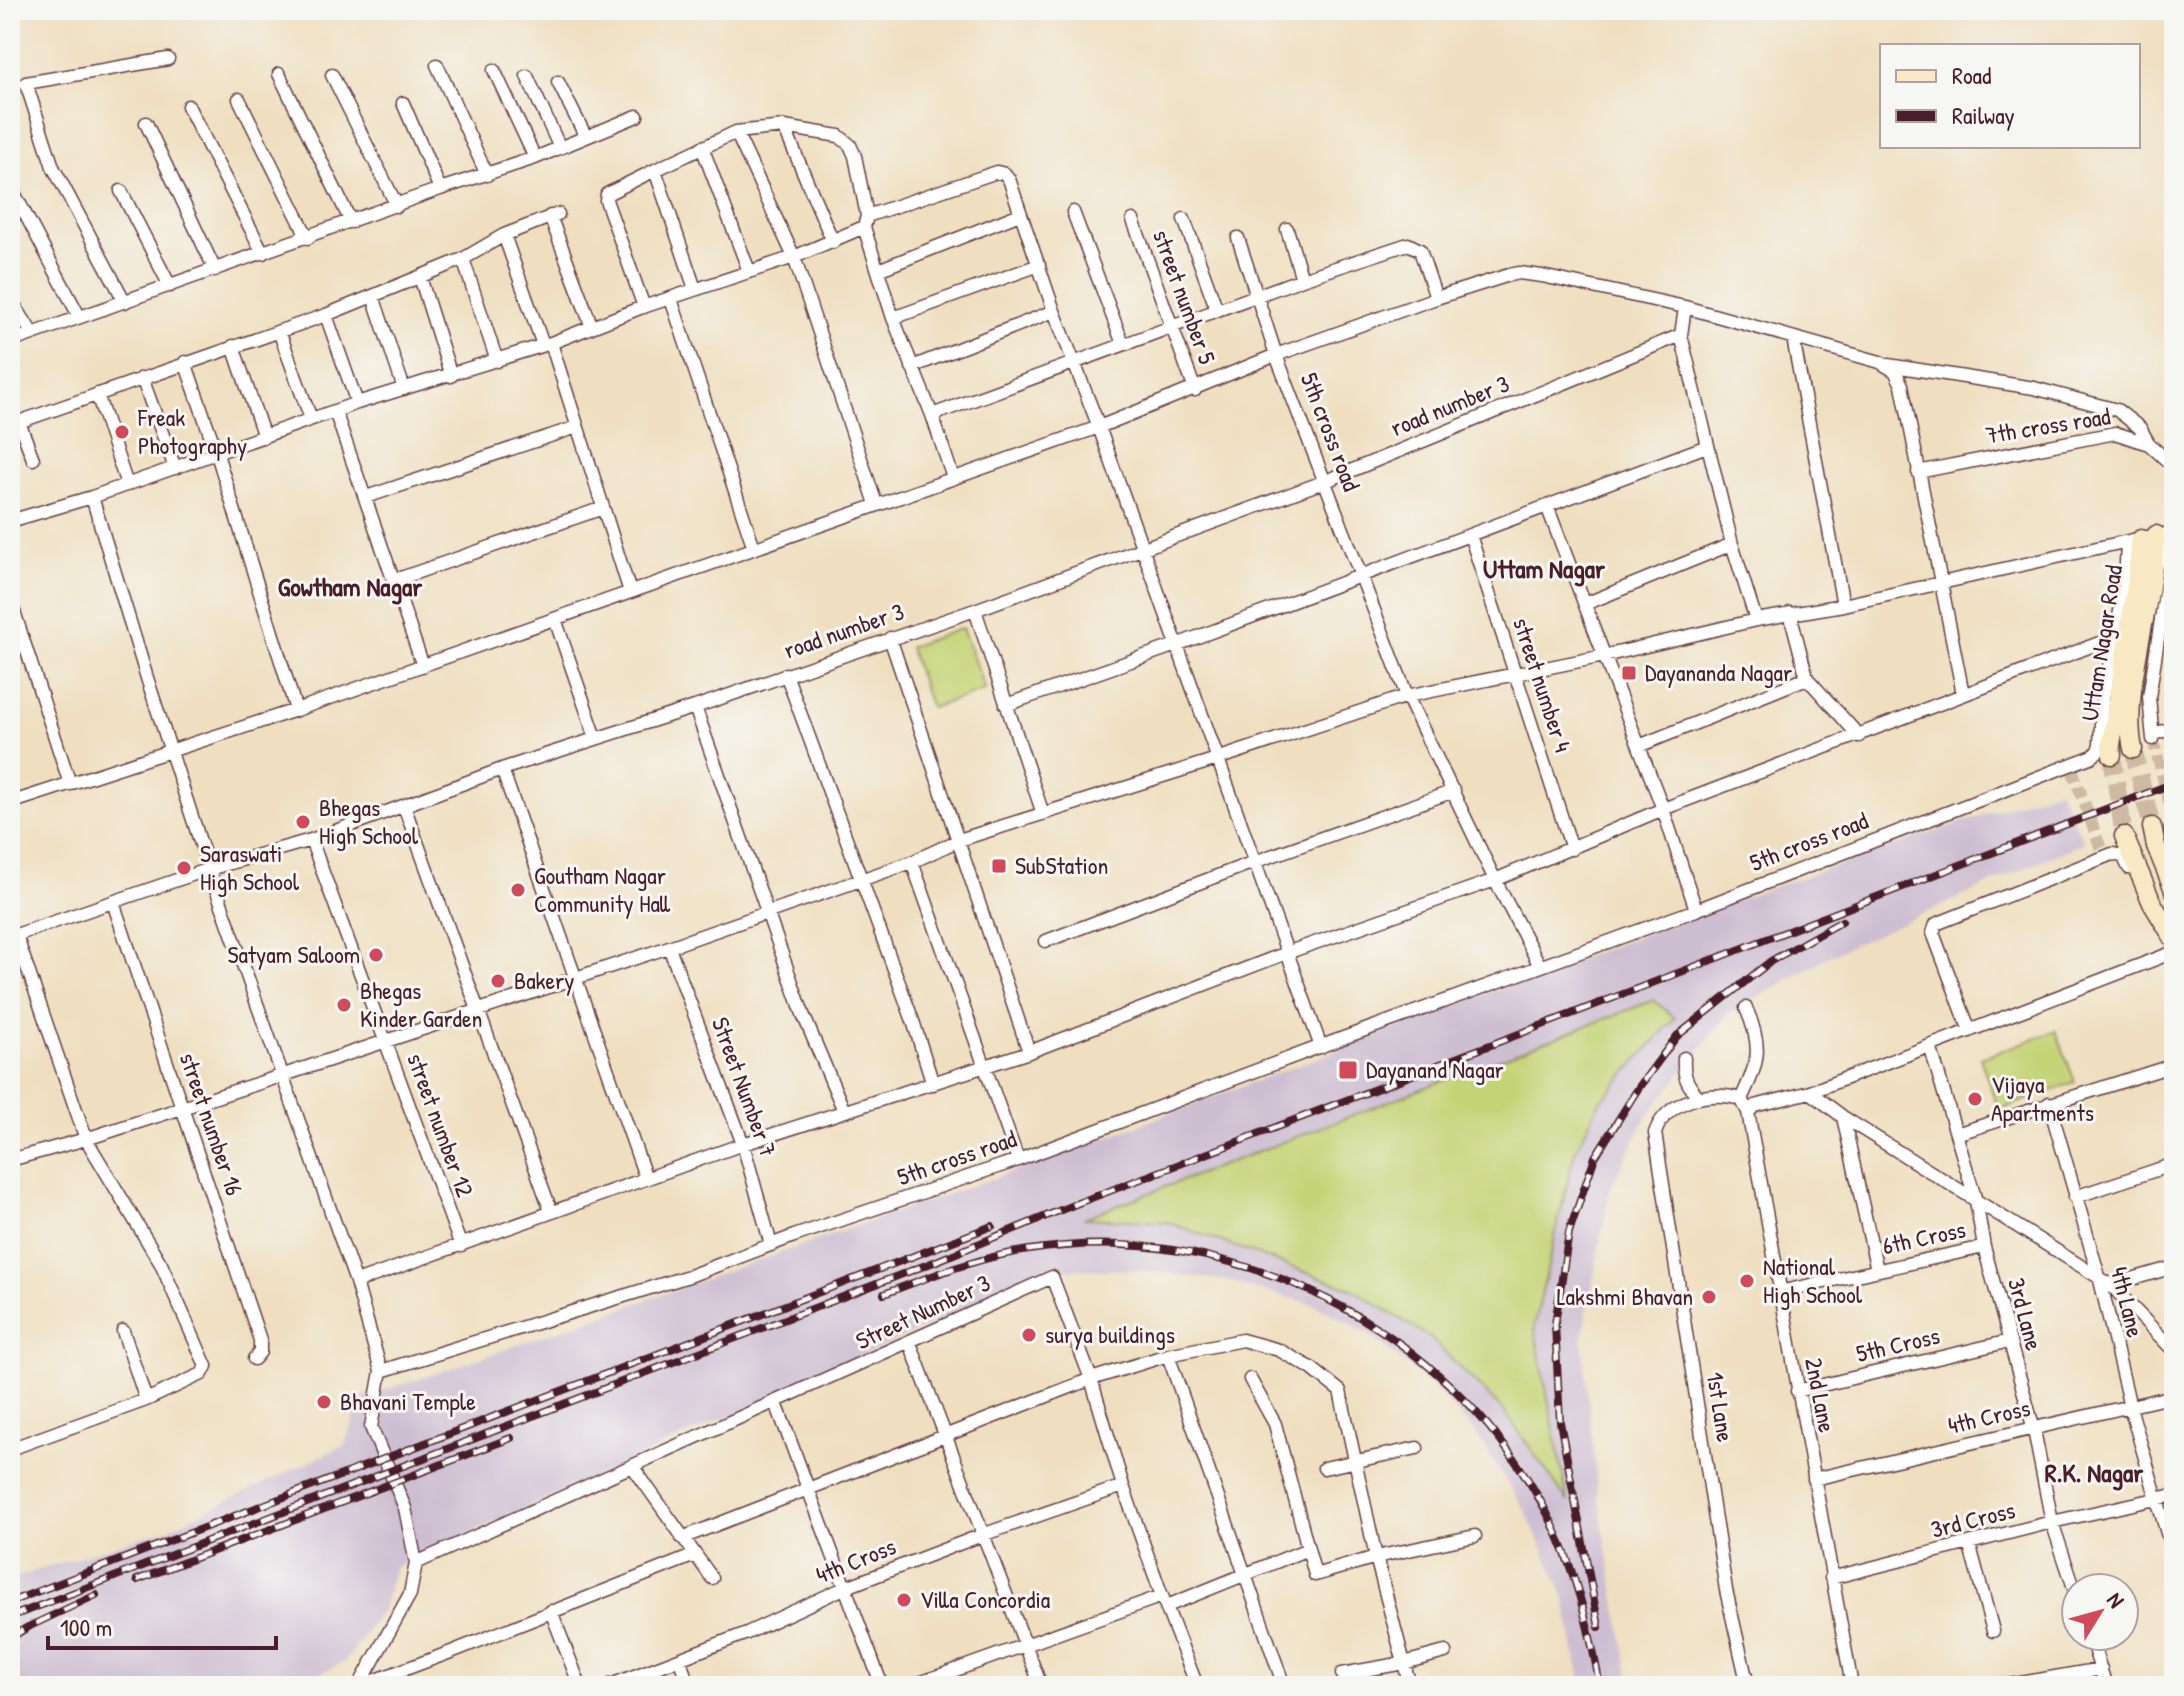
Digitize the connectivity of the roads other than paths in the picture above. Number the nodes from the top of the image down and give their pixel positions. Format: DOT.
graph roads {
  1 [pos="168,59"];
  2 [pos="437,65"];
  3 [pos="494,70"];
  4 [pos="279,74"];
  5 [pos="332,75"];
  6 [pos="527,76"];
  7 [pos="558,82"];
  8 [pos="239,99"];
  9 [pos="403,103"];
  10 [pos="188,106"];
  11 [pos="637,116"];
  12 [pos="146,123"];
  13 [pos="784,127"];
  14 [pos="736,132"];
  15 [pos="586,137"];
  16 [pos="702,147"];
  17 [pos="560,148"];
  18 [pos="535,158"];
  19 [pos="655,170"];
  20 [pos="487,175"];
  21 [pos="11,187"];
  22 [pos="440,189"];
  23 [pos="121,191"];
  24 [pos="397,206"];
  25 [pos="1073,212"];
  26 [pos="1020,214"];
  27 [pos="1184,219"];
  28 [pos="1133,220"];
  29 [pos="866,221"];
  30 [pos="351,222"];
  31 [pos="1287,229"];
  32 [pos="504,235"];
  33 [pos="308,238"];
  34 [pos="1238,238"];
  35 [pos="833,242"];
  36 [pos="263,253"];
  37 [pos="794,257"];
  38 [pos="463,259"];
  39 [pos="1039,265"];
  40 [pos="215,270"];
  41 [pos="878,270"];
  42 [pos="749,271"];
  43 [pos="420,277"];
  44 [pos="1302,279"];
  45 [pos="170,286"];
  46 [pos="695,289"];
  47 [pos="1257,295"];
  48 [pos="373,296"];
  49 [pos="10,298"];
  50 [pos="1436,298"];
  51 [pos="671,299"];
  52 [pos="125,302"];
  53 [pos="644,307"];
  54 [pos="1685,307"];
  55 [pos="1217,310"];
  56 [pos="1054,311"];
  57 [pos="326,315"];
  58 [pos="79,316"];
  59 [pos="893,318"];
  60 [pos="1170,326"];
  61 [pos="592,327"];
  62 [pos="279,331"];
  63 [pos="32,333"];
  64 [pos="1681,335"];
  65 [pos="1793,338"];
  66 [pos="10,342"];
  67 [pos="547,344"];
  68 [pos="1123,344"];
  69 [pos="233,346"];
  70 [pos="1276,355"];
  71 [pos="497,361"];
  72 [pos="185,362"];
  73 [pos="1074,363"];
  74 [pos="1888,365"];
  75 [pos="912,367"];
  76 [pos="451,376"];
  77 [pos="142,378"];
  78 [pos="404,389"];
  79 [pos="1195,390"];
  80 [pos="97,394"];
  81 [pos="357,403"];
  82 [pos="335,411"];
  83 [pos="932,415"];
  84 [pos="311,419"];
  85 [pos="15,423"];
  86 [pos="577,427"];
  87 [pos="1099,427"];
  88 [pos="264,437"];
  89 [pos="2149,444"];
  90 [pos="1707,446"];
  91 [pos="217,454"];
  92 [pos="33,459"];
  93 [pos="175,468"];
  94 [pos="2174,470"];
  95 [pos="1918,472"];
  96 [pos="953,478"];
  97 [pos="1326,481"];
  98 [pos="127,485"];
  99 [pos="92,497"];
  100 [pos="366,497"];
  101 [pos="876,504"];
  102 [pos="1547,506"];
  103 [pos="603,508"];
  104 [pos="10,521"];
  105 [pos="1470,535"];
  106 [pos="2153,536"];
  107 [pos="1732,544"];
  108 [pos="754,548"];
  109 [pos="1143,548"];
  110 [pos="1361,577"];
  111 [pos="395,580"];
  112 [pos="1941,584"];
  113 [pos="630,592"];
  114 [pos="10,599"];
  115 [pos="1585,604"];
  116 [pos="1843,605"];
  117 [pos="975,610"];
  118 [pos="1790,613"];
  119 [pos="555,619"];
  120 [pos="1756,620"];
  121 [pos="2115,637"];
  122 [pos="890,638"];
  123 [pos="1176,645"];
  124 [pos="1604,656"];
  125 [pos="423,666"];
  126 [pos="786,674"];
  127 [pos="1515,674"];
  128 [pos="1807,678"];
  129 [pos="1963,694"];
  130 [pos="1407,696"];
  131 [pos="1006,705"];
  132 [pos="695,707"];
  133 [pos="296,710"];
  134 [pos="2174,728"];
  135 [pos="1859,736"];
  136 [pos="596,738"];
  137 [pos="1639,746"];
  138 [pos="2133,749"];
  139 [pos="170,751"];
  140 [pos="2112,755"];
  141 [pos="1217,759"];
  142 [pos="502,769"];
  143 [pos="70,784"];
  144 [pos="1454,791"];
  145 [pos="10,803"];
  146 [pos="404,806"];
  147 [pos="1663,809"];
  148 [pos="1043,814"];
  149 [pos="2174,821"];
  150 [pos="2152,827"];
  151 [pos="2124,836"];
  152 [pos="311,840"];
  153 [pos="959,840"];
  154 [pos="2174,840"];
  155 [pos="1572,849"];
  156 [pos="912,862"];
  157 [pos="1254,862"];
  158 [pos="209,869"];
  159 [pos="860,880"];
  160 [pos="1495,880"];
  161 [pos="2174,890"];
  162 [pos="113,902"];
  163 [pos="1696,910"];
  164 [pos="766,913"];
  165 [pos="13,936"];
  166 [pos="2174,939"];
  167 [pos="1046,941"];
  168 [pos="669,947"];
  169 [pos="2174,950"];
  170 [pos="1289,952"];
  171 [pos="1540,966"];
  172 [pos="575,977"];
  173 [pos="1746,1008"];
  174 [pos="479,1010"];
  175 [pos="1970,1031"];
  176 [pos="386,1041"];
  177 [pos="1930,1046"];
  178 [pos="1321,1047"];
  179 [pos="1029,1052"];
  180 [pos="1684,1058"];
  181 [pos="2174,1065"];
  182 [pos="986,1067"];
  183 [pos="281,1076"];
  184 [pos="933,1084"];
  185 [pos="1810,1092"];
  186 [pos="1699,1097"];
  187 [pos="1741,1099"];
  188 [pos="2049,1103"];
  189 [pos="182,1108"];
  190 [pos="844,1111"];
  191 [pos="1748,1112"];
  192 [pos="1843,1117"];
  193 [pos="1956,1134"];
  194 [pos="86,1139"];
  195 [pos="743,1144"];
  196 [pos="10,1160"];
  197 [pos="1018,1160"];
  198 [pos="2174,1164"];
  199 [pos="646,1179"];
  200 [pos="2075,1197"];
  201 [pos="1976,1201"];
  202 [pos="551,1211"];
  203 [pos="771,1245"];
  204 [pos="461,1246"];
  205 [pos="1984,1247"];
  206 [pos="2174,1267"];
  207 [pos="1877,1270"];
  208 [pos="356,1282"];
  209 [pos="2106,1283"];
  210 [pos="1779,1292"];
  211 [pos="123,1331"];
  212 [pos="2010,1341"];
  213 [pos="910,1343"];
  214 [pos="2174,1351"];
  215 [pos="1168,1355"];
  216 [pos="254,1359"];
  217 [pos="381,1371"];
  218 [pos="1091,1379"];
  219 [pos="1250,1379"];
  220 [pos="1797,1391"];
  221 [pos="2174,1396"];
  222 [pos="146,1400"];
  223 [pos="776,1403"];
  224 [pos="2130,1407"];
  225 [pos="2034,1430"];
  226 [pos="947,1435"];
  227 [pos="1417,1448"];
  228 [pos="10,1449"];
  229 [pos="1356,1461"];
  230 [pos="633,1467"];
  231 [pos="1324,1468"];
  232 [pos="1814,1479"];
  233 [pos="1123,1486"];
  234 [pos="807,1488"];
  235 [pos="2174,1495"];
  236 [pos="2157,1499"];
  237 [pos="2052,1522"];
  238 [pos="982,1535"];
  239 [pos="1475,1536"];
  240 [pos="682,1538"];
  241 [pos="1969,1543"];
  242 [pos="1308,1549"];
  243 [pos="695,1555"];
  244 [pos="1376,1557"];
  245 [pos="2174,1557"];
  246 [pos="416,1563"];
  247 [pos="2069,1572"];
  248 [pos="1244,1576"];
  249 [pos="712,1578"];
  250 [pos="1831,1578"];
  251 [pos="844,1588"];
  252 [pos="1164,1601"];
  253 [pos="551,1611"];
  254 [pos="1993,1631"];
  255 [pos="1025,1644"];
  256 [pos="1445,1652"];
  257 [pos="2095,1652"];
  258 [pos="680,1659"];
  259 [pos="1404,1663"];
  260 [pos="2101,1669"];
  261 [pos="1342,1674"];
  262 [pos="359,1686"];
  263 [pos="580,1686"];
  264 [pos="608,1686"];
  265 [pos="688,1686"];
  266 [pos="882,1686"];
  267 [pos="911,1686"];
  268 [pos="1041,1686"];
  269 [pos="1197,1686"];
  270 [pos="1284,1686"];
  271 [pos="1410,1686"];
  272 [pos="1748,1686"];
  273 [pos="1852,1686"];
  274 [pos="1983,1686"];
  275 [pos="2106,1686"];
  1 -- 52 [label="street"];
  2 -- 20 [label="street"];
  3 -- 18 [label="street"];
  4 -- 30 [label="street"];
  5 -- 24 [label="street"];
  6 -- 17 [label="street"];
  7 -- 15 [label="street"];
  8 -- 33 [label="street"];
  9 -- 22 [label="street"];
  10 -- 36 [label="street"];
  11 -- 15 [label="street"];
  12 -- 40 [label="street"];
  13 -- 14 [label="street"];
  13 -- 29 [label="street"];
  13 -- 35 [label="street"];
  14 -- 16 [label="street"];
  14 -- 37 [label="street"];
  15 -- 17 [label="street"];
  16 -- 19 [label="street"];
  16 -- 42 [label="street"];
  17 -- 18 [label="street"];
  18 -- 20 [label="street"];
  19 -- 46 [label="street"];
  19 -- 53 [label="street"];
  20 -- 22 [label="street"];
  21 -- 58 [label="street"];
  22 -- 24 [label="street"];
  23 -- 45 [label="street"];
  24 -- 30 [label="street"];
  25 -- 68 [label="street"];
  26 -- 29 [label="street"];
  26 -- 39 [label="street"];
  26 -- 41 [label="street"];
  27 -- 55 [label="street"];
  28 -- 60 [label="street, street number 5"];
  29 -- 35 [label="street"];
  29 -- 41 [label="street"];
  30 -- 33 [label="street"];
  31 -- 44 [label="street"];
  32 -- 38 [label="street"];
  32 -- 61 [label="street"];
  32 -- 67 [label="street"];
  33 -- 36 [label="street"];
  34 -- 47 [label="street, 5th cross road"];
  35 -- 37 [label="street"];
  36 -- 40 [label="street"];
  37 -- 42 [label="street"];
  37 -- 101 [label="street"];
  38 -- 43 [label="street"];
  38 -- 71 [label="street"];
  39 -- 56 [label="street"];
  39 -- 59 [label="street"];
  40 -- 45 [label="street"];
  41 -- 59 [label="street"];
  42 -- 46 [label="street"];
  43 -- 48 [label="street"];
  43 -- 76 [label="street"];
  44 -- 47 [label="street"];
  44 -- 50 [label="street"];
  45 -- 52 [label="street"];
  46 -- 51 [label="street"];
  47 -- 55 [label="street"];
  47 -- 70 [label="street, 5th cross road"];
  48 -- 57 [label="street"];
  48 -- 78 [label="street"];
  49 -- 63 [label="street"];
  50 -- 54 [label="street"];
  50 -- 70 [label="street"];
  51 -- 53 [label="street"];
  51 -- 108 [label="street"];
  52 -- 58 [label="street"];
  53 -- 61 [label="street"];
  54 -- 64 [label="street"];
  54 -- 65 [label="street"];
  55 -- 60 [label="street"];
  56 -- 73 [label="street"];
  56 -- 75 [label="street"];
  57 -- 62 [label="street"];
  57 -- 81 [label="street"];
  58 -- 63 [label="street"];
  59 -- 75 [label="street"];
  60 -- 68 [label="street"];
  60 -- 79 [label="street, street number 5"];
  61 -- 67 [label="street"];
  62 -- 69 [label="street"];
  62 -- 84 [label="street"];
  63 -- 66 [label="street"];
  64 -- 90 [label="street"];
  64 -- 97 [label="street, road number 3"];
  65 -- 74 [label="street"];
  65 -- 116 [label="street"];
  67 -- 71 [label="street"];
  67 -- 86 [label="street"];
  68 -- 73 [label="street"];
  69 -- 72 [label="street"];
  69 -- 88 [label="street"];
  70 -- 79 [label="street"];
  70 -- 97 [label="street, 5th cross road"];
  71 -- 76 [label="street"];
  72 -- 77 [label="street"];
  72 -- 91 [label="street"];
  73 -- 83 [label="street"];
  73 -- 87 [label="street"];
  74 -- 89 [label="street"];
  74 -- 95 [label="street"];
  75 -- 83 [label="street"];
  76 -- 78 [label="street"];
  77 -- 80 [label="street"];
  77 -- 93 [label="street"];
  78 -- 81 [label="street"];
  79 -- 87 [label="street"];
  80 -- 85 [label="street"];
  80 -- 98 [label="street"];
  81 -- 82 [label="street"];
  82 -- 84 [label="street"];
  82 -- 100 [label="street"];
  83 -- 96 [label="street"];
  84 -- 88 [label="street"];
  85 -- 92 [label="street"];
  86 -- 100 [label="street"];
  86 -- 103 [label="street"];
  87 -- 96 [label="street"];
  87 -- 109 [label="street"];
  88 -- 91 [label="street"];
  89 -- 94 [label="street"];
  89 -- 95 [label="street, 7th cross road"];
  90 -- 102 [label="street"];
  90 -- 107 [label="street"];
  91 -- 93 [label="street"];
  91 -- 133 [label="street"];
  93 -- 98 [label="street"];
  95 -- 112 [label="street"];
  96 -- 101 [label="street"];
  97 -- 109 [label="street, road number 3"];
  97 -- 110 [label="street, 5th cross road"];
  98 -- 99 [label="street"];
  99 -- 104 [label="street"];
  99 -- 139 [label="street"];
  100 -- 111 [label="street"];
  101 -- 108 [label="street"];
  102 -- 105 [label="street"];
  102 -- 115 [label="street"];
  103 -- 111 [label="street"];
  103 -- 113 [label="street"];
  105 -- 110 [label="street"];
  105 -- 127 [label="street, street number 4"];
  106 -- 112 [label="street"];
  106 -- 121 [label="street"];
  106 -- 134 [label="street"];
  106 -- 138 [label="street, Uttam Nagar Road"];
  106 -- 140 [label="street, Uttam Nagar Road"];
  107 -- 115 [label="street"];
  107 -- 120 [label="street"];
  108 -- 113 [label="street"];
  109 -- 117 [label="street, road number 3"];
  109 -- 123 [label="street"];
  110 -- 123 [label="street"];
  110 -- 130 [label="street, 5th cross road"];
  111 -- 125 [label="street"];
  112 -- 116 [label="street"];
  112 -- 129 [label="street"];
  113 -- 119 [label="street"];
  114 -- 143 [label="street"];
  115 -- 124 [label="street"];
  116 -- 118 [label="street"];
  117 -- 122 [label="street, road number 3"];
  117 -- 131 [label="street"];
  118 -- 120 [label="street"];
  118 -- 128 [label="street"];
  119 -- 125 [label="street"];
  119 -- 136 [label="street"];
  120 -- 124 [label="street"];
  121 -- 129 [label="street"];
  121 -- 163 [label="street, 5th cross road"];
  122 -- 126 [label="street, road number 3"];
  122 -- 153 [label="street"];
  123 -- 131 [label="street"];
  123 -- 141 [label="street"];
  124 -- 127 [label="street"];
  124 -- 137 [label="street"];
  125 -- 133 [label="street"];
  126 -- 132 [label="street, road number 3"];
  126 -- 159 [label="street"];
  127 -- 130 [label="street"];
  127 -- 155 [label="street, street number 4"];
  128 -- 135 [label="street"];
  128 -- 137 [label="street"];
  129 -- 135 [label="street"];
  130 -- 141 [label="street"];
  130 -- 144 [label="street, 5th cross road"];
  131 -- 148 [label="street"];
  132 -- 136 [label="street, road number 3"];
  132 -- 164 [label="street"];
  133 -- 139 [label="street"];
  135 -- 147 [label="street"];
  136 -- 142 [label="street, road number 3"];
  137 -- 147 [label="street"];
  139 -- 143 [label="street"];
  139 -- 158 [label="street"];
  141 -- 148 [label="street"];
  141 -- 157 [label="street"];
  142 -- 146 [label="street, road number 3"];
  142 -- 172 [label="street"];
  143 -- 145 [label="street"];
  144 -- 157 [label="street"];
  144 -- 160 [label="street, 5th cross road"];
  146 -- 152 [label="street, road number 3"];
  146 -- 174 [label="street"];
  147 -- 155 [label="street"];
  147 -- 163 [label="street"];
  148 -- 153 [label="street"];
  149 -- 154 [label="street"];
  150 -- 161 [label="street"];
  151 -- 166 [label="street"];
  152 -- 158 [label="street, road number 3"];
  152 -- 176 [label="street, street number 12"];
  153 -- 156 [label="street"];
  153 -- 179 [label="street"];
  155 -- 160 [label="street"];
  156 -- 159 [label="street"];
  156 -- 182 [label="street"];
  157 -- 167 [label="street"];
  157 -- 170 [label="street"];
  158 -- 162 [label="street, road number 3"];
  158 -- 183 [label="street"];
  159 -- 164 [label="street"];
  159 -- 184 [label="street"];
  160 -- 170 [label="street"];
  160 -- 171 [label="street, 5th cross road"];
  162 -- 165 [label="street, road number 3"];
  162 -- 189 [label="street, street number 16"];
  163 -- 171 [label="street, 5th cross road"];
  164 -- 168 [label="street"];
  164 -- 190 [label="street"];
  165 -- 194 [label="street"];
  168 -- 172 [label="street"];
  168 -- 195 [label="street, Street Number 7"];
  169 -- 175 [label="street"];
  169 -- 175 [label="street"];
  170 -- 178 [label="street"];
  170 -- 179 [label="street"];
  171 -- 178 [label="street, 5th cross road"];
  172 -- 174 [label="street"];
  172 -- 199 [label="street"];
  173 -- 187 [label="street"];
  174 -- 176 [label="street"];
  174 -- 202 [label="street"];
  175 -- 177 [label="street"];
  176 -- 183 [label="street"];
  176 -- 204 [label="street, street number 12"];
  177 -- 185 [label="street"];
  177 -- 193 [label="street, 3rd Lane"];
  178 -- 197 [label="street, 5th cross road"];
  179 -- 182 [label="street"];
  180 -- 186 [label="street"];
  181 -- 188 [label="street"];
  182 -- 184 [label="street"];
  182 -- 197 [label="street"];
  183 -- 189 [label="street"];
  183 -- 208 [label="street"];
  184 -- 190 [label="street"];
  185 -- 191 [label="street"];
  185 -- 192 [label="street"];
  186 -- 187 [label="street"];
  186 -- 272 [label="street, 1st Lane"];
  187 -- 191 [label="street, 2nd Lane"];
  188 -- 193 [label="street"];
  188 -- 200 [label="street, 4th Lane"];
  189 -- 194 [label="street"];
  189 -- 216 [label="street, street number 16"];
  190 -- 195 [label="street"];
  191 -- 210 [label="street, 2nd Lane"];
  192 -- 201 [label="street"];
  192 -- 207 [label="street"];
  193 -- 201 [label="street, 3rd Lane"];
  194 -- 196 [label="street"];
  194 -- 222 [label="street"];
  195 -- 199 [label="street"];
  195 -- 203 [label="street, Street Number 7"];
  197 -- 203 [label="street, 5th cross road"];
  198 -- 200 [label="street"];
  199 -- 202 [label="street"];
  200 -- 209 [label="street, 4th Lane"];
  201 -- 205 [label="street, 3rd Lane"];
  201 -- 209 [label="street"];
  202 -- 204 [label="street"];
  203 -- 217 [label="street, 5th cross road"];
  204 -- 208 [label="street"];
  205 -- 207 [label="street, 6th Cross"];
  205 -- 212 [label="street, 3rd Lane"];
  206 -- 209 [label="street"];
  207 -- 210 [label="street, 6th Cross"];
  208 -- 217 [label="street"];
  209 -- 214 [label="street"];
  209 -- 224 [label="street, 4th Lane"];
  210 -- 220 [label="street, 2nd Lane"];
  211 -- 222 [label="street"];
  212 -- 220 [label="street, 5th Cross"];
  212 -- 225 [label="street, 3rd Lane"];
  213 -- 218 [label="street, Street Number 3"];
  213 -- 223 [label="street, Street Number 3"];
  213 -- 226 [label="street"];
  215 -- 218 [label="street"];
  215 -- 229 [label="street"];
  215 -- 248 [label="street"];
  217 -- 246 [label="street"];
  218 -- 226 [label="street"];
  218 -- 233 [label="street, Street Number 3"];
  219 -- 242 [label="street"];
  220 -- 232 [label="street, 2nd Lane"];
  221 -- 224 [label="street, 4th Cross"];
  222 -- 228 [label="street"];
  223 -- 230 [label="street, Street Number 3"];
  223 -- 234 [label="street"];
  224 -- 225 [label="street, 4th Cross"];
  224 -- 236 [label="street, 4th Lane"];
  225 -- 232 [label="street, 4th Cross"];
  225 -- 237 [label="street, 3rd Lane"];
  226 -- 234 [label="street"];
  226 -- 238 [label="street"];
  227 -- 229 [label="street"];
  229 -- 231 [label="street"];
  229 -- 244 [label="street"];
  230 -- 240 [label="street"];
  230 -- 246 [label="street, Street Number 3"];
  232 -- 250 [label="street, 2nd Lane"];
  233 -- 238 [label="street, 4th Cross"];
  233 -- 252 [label="street, Street Number 3"];
  234 -- 240 [label="street"];
  234 -- 251 [label="street"];
  235 -- 236 [label="street, 3rd Cross"];
  236 -- 237 [label="street, 3rd Cross"];
  236 -- 245 [label="street, 4th Lane"];
  237 -- 241 [label="street, 3rd Cross"];
  237 -- 247 [label="street, 3rd Lane"];
  238 -- 251 [label="street, 4th Cross"];
  238 -- 255 [label="street"];
  239 -- 244 [label="street"];
  240 -- 243 [label="street"];
  241 -- 250 [label="street, 3rd Cross"];
  241 -- 254 [label="street"];
  242 -- 244 [label="street"];
  242 -- 248 [label="street"];
  243 -- 249 [label="street"];
  243 -- 253 [label="street"];
  244 -- 259 [label="street"];
  246 -- 262 [label="street"];
  248 -- 252 [label="street"];
  248 -- 270 [label="street"];
  250 -- 273 [label="street, 2nd Lane"];
  251 -- 258 [label="street, 4th Cross"];
  251 -- 266 [label="street"];
  252 -- 255 [label="street"];
  252 -- 269 [label="street, Street Number 3"];
  253 -- 262 [label="street"];
  253 -- 263 [label="street"];
  255 -- 267 [label="street"];
  255 -- 268 [label="street"];
  256 -- 259 [label="street"];
  257 -- 260 [label="street"];
  258 -- 264 [label="street, 4th Cross"];
  258 -- 265 [label="street"];
  259 -- 261 [label="street"];
  259 -- 271 [label="street"];
  260 -- 274 [label="street"];
  260 -- 275 [label="street"];
}
